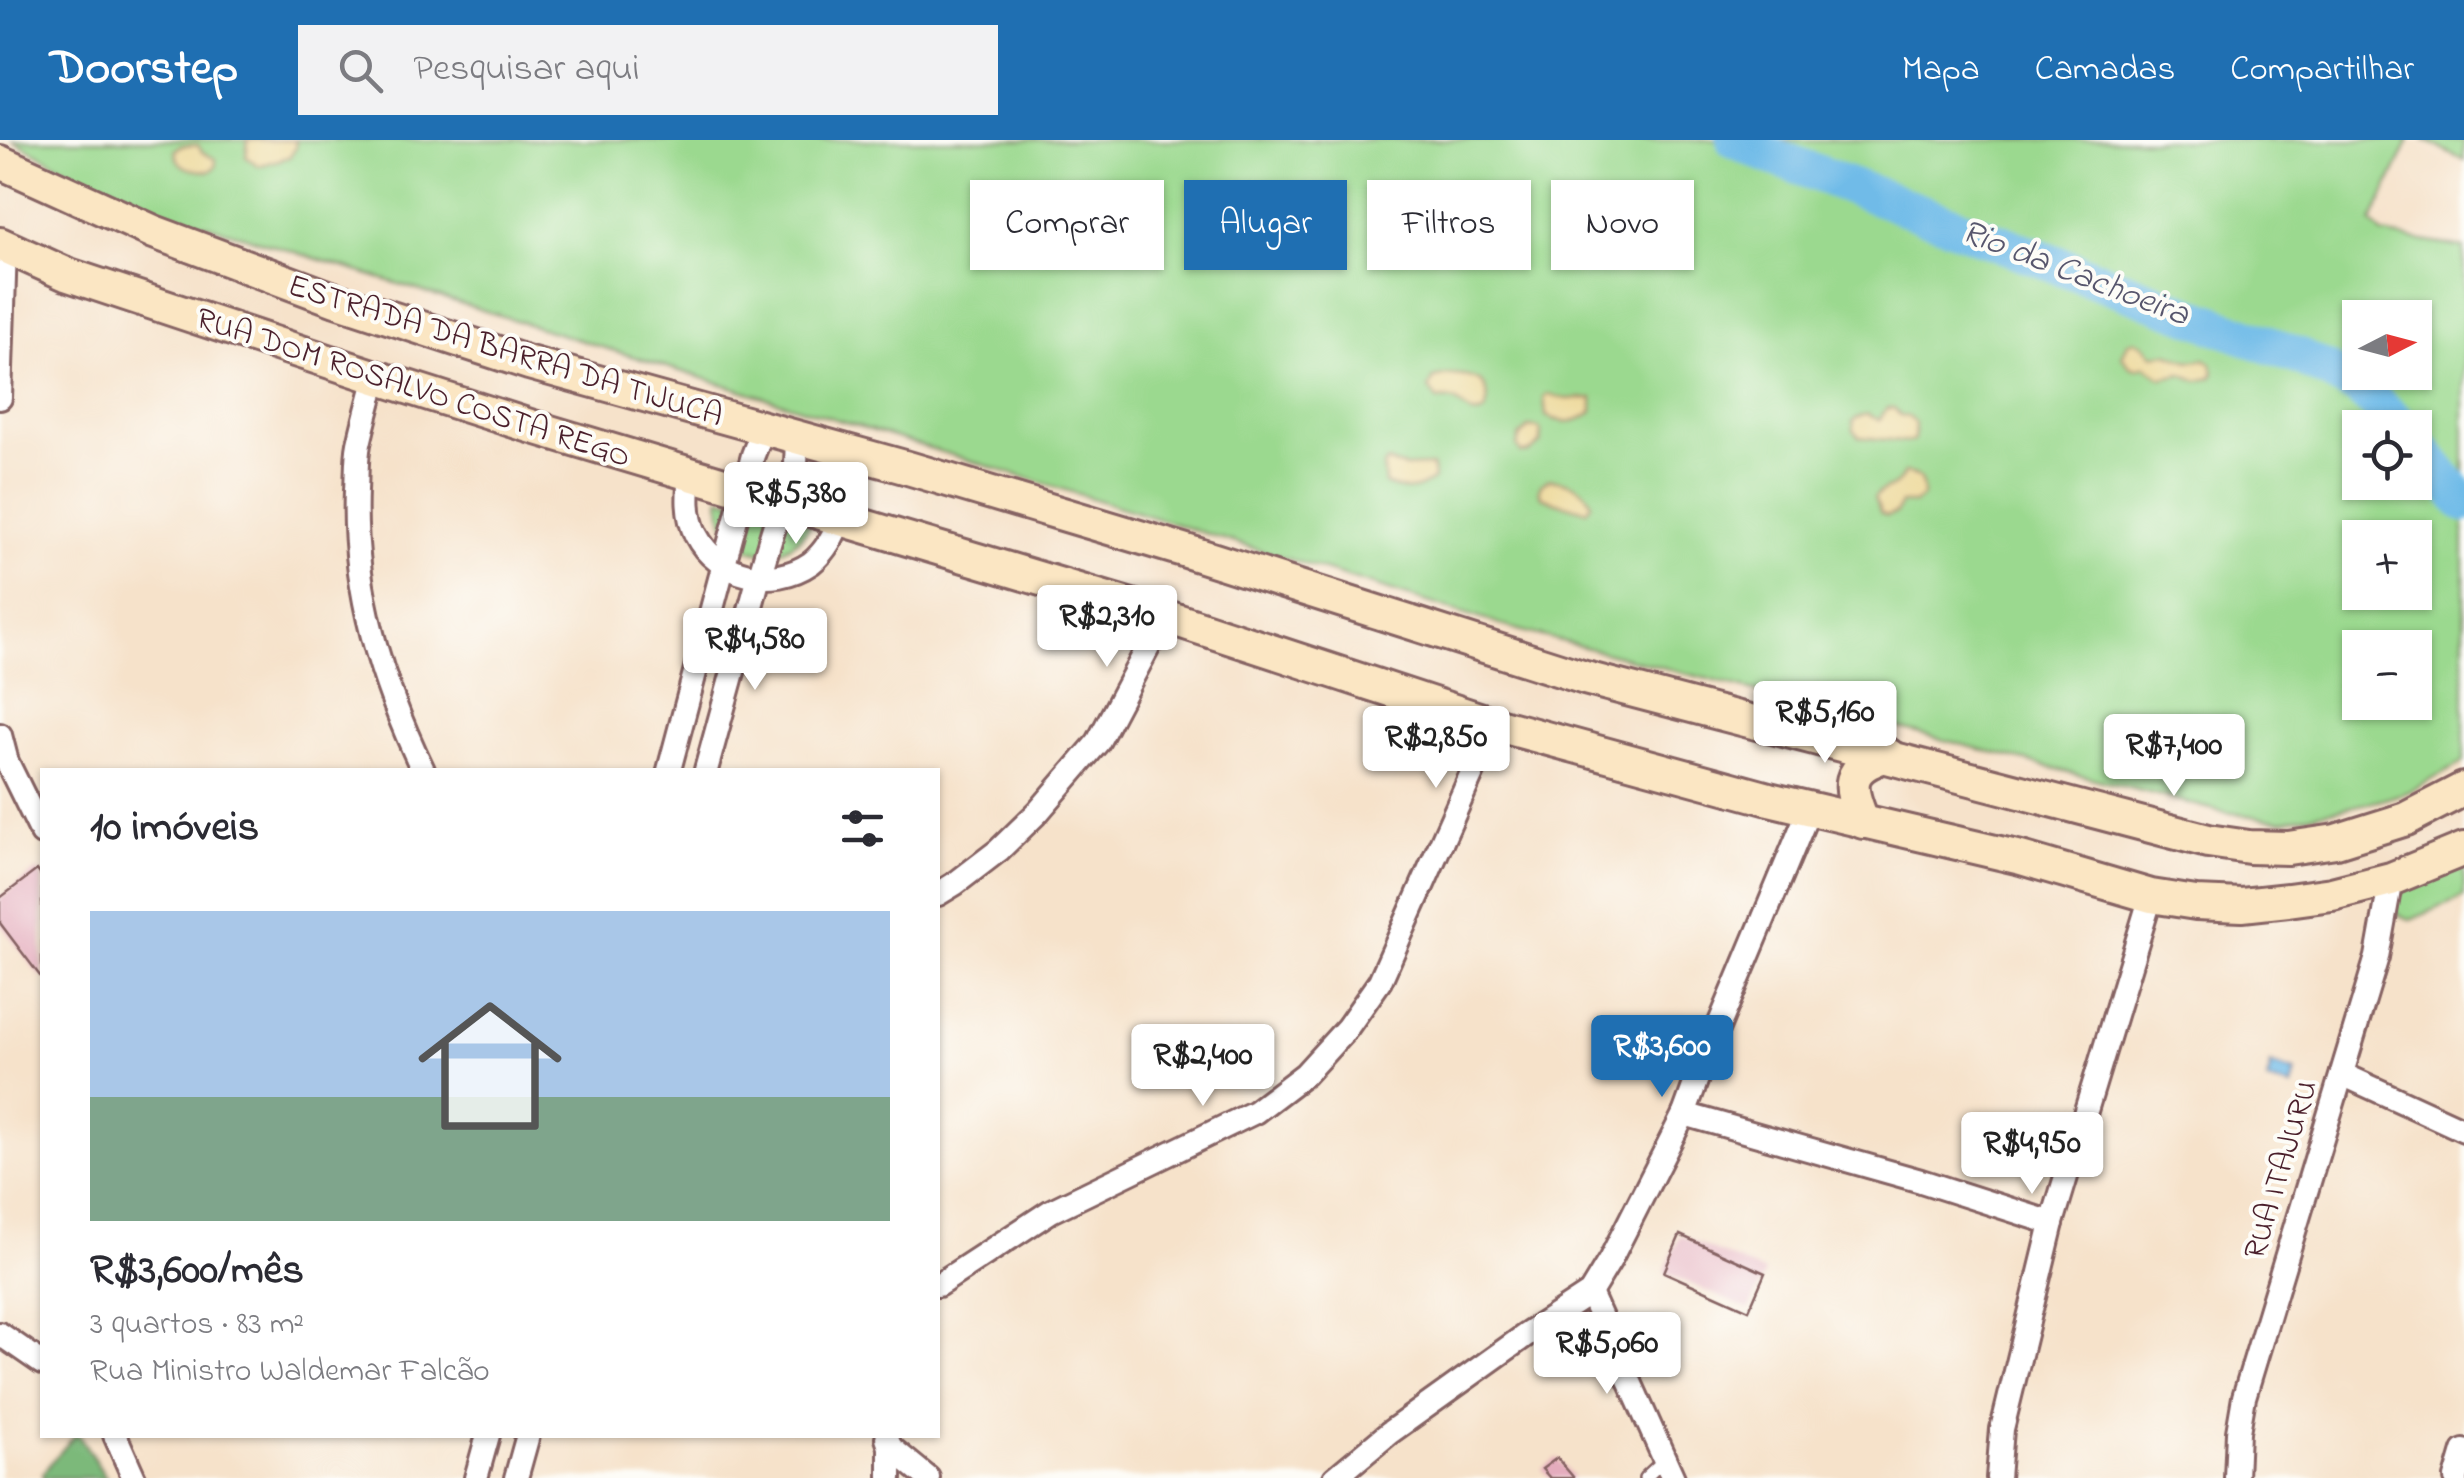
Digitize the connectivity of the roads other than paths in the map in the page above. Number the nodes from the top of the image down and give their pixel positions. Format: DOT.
graph roads {
  1 [pos="0,162"];
  2 [pos="2,246"];
  3 [pos="376,377"];
  4 [pos="0,398"];
  5 [pos="782,434"];
  6 [pos="690,473"];
  7 [pos="744,489"];
  8 [pos="782,501"];
  9 [pos="841,518"];
  10 [pos="723,566"];
  11 [pos="759,577"];
  12 [pos="1158,614"];
  13 [pos="1494,724"];
  14 [pos="0,735"];
  15 [pos="1888,755"];
  16 [pos="422,768"];
  17 [pos="670,768"];
  18 [pos="707,768"];
  19 [pos="2464,789"];
  20 [pos="1809,810"];
  21 [pos="1863,822"];
  22 [pos="40,829"];
  23 [pos="2464,850"];
  24 [pos="2391,880"];
  25 [pos="940,893"];
  26 [pos="2151,896"];
  27 [pos="2342,1074"];
  28 [pos="1684,1114"];
  29 [pos="2464,1130"];
  30 [pos="2052,1223"];
  31 [pos="940,1284"];
  32 [pos="1590,1292"];
  33 [pos="0,1334"];
  34 [pos="40,1361"];
  35 [pos="116,1438"];
  36 [pos="487,1438"];
  37 [pos="527,1438"];
  38 [pos="888,1441"];
  39 [pos="2464,1451"];
  40 [pos="1668,1469"];
  41 [pos="134,1478"];
  42 [pos="476,1478"];
  43 [pos="516,1478"];
  44 [pos="890,1478"];
  45 [pos="928,1478"];
  46 [pos="1335,1478"];
  47 [pos="1645,1478"];
  48 [pos="1998,1478"];
  49 [pos="2236,1478"];
  50 [pos="2456,1478"];
  1 -- 5 [label="main road, ESTRADA DA BARRA DA TIJUCA"];
  2 -- 3 [label="main road, RUA DOM ROSALVO COSTA REGO"];
  2 -- 4 [label="street"];
  3 -- 6 [label="main road, RUA DOM ROSALVO COSTA REGO"];
  3 -- 16 [label="street"];
  5 -- 7 [label="street"];
  5 -- 8 [label="street"];
  5 -- 15 [label="main road, ESTRADA DA BARRA DA TIJUCA"];
  6 -- 7 [label="main road, RUA DOM ROSALVO COSTA REGO"];
  6 -- 10 [label="street"];
  7 -- 8 [label="main road, RUA DOM ROSALVO COSTA REGO"];
  7 -- 10 [label="street"];
  8 -- 9 [label="main road, RUA DOM ROSALVO COSTA REGO"];
  8 -- 11 [label="street"];
  9 -- 11 [label="street"];
  9 -- 12 [label="main road, RUA DOM ROSALVO COSTA REGO"];
  10 -- 11 [label="street"];
  10 -- 17 [label="street"];
  11 -- 18 [label="street"];
  12 -- 13 [label="main road, RUA DOM ROSALVO COSTA REGO"];
  12 -- 25 [label="street"];
  13 -- 20 [label="main road, RUA DOM ROSALVO COSTA REGO"];
  13 -- 31 [label="street"];
  14 -- 22 [label="street"];
  15 -- 19 [label="main road, ESTRADA DA BARRA DA TIJUCA"];
  15 -- 21 [label="main road"];
  20 -- 21 [label="main road"];
  20 -- 28 [label="street"];
  21 -- 26 [label="main road"];
  23 -- 24 [label="main road"];
  24 -- 26 [label="main road"];
  24 -- 27 [label="street, RUA ITAJURU"];
  26 -- 30 [label="street"];
  27 -- 29 [label="street"];
  27 -- 49 [label="street, RUA ITAJURU"];
  28 -- 30 [label="street"];
  28 -- 32 [label="street"];
  30 -- 48 [label="street"];
  32 -- 40 [label="street"];
  32 -- 46 [label="street"];
  33 -- 34 [label="street"];
  35 -- 41 [label="street"];
  36 -- 42 [label="street"];
  37 -- 43 [label="street"];
  38 -- 44 [label="street"];
  38 -- 45 [label="street"];
  39 -- 50 [label="street"];
  40 -- 47 [label="lane"];
}
